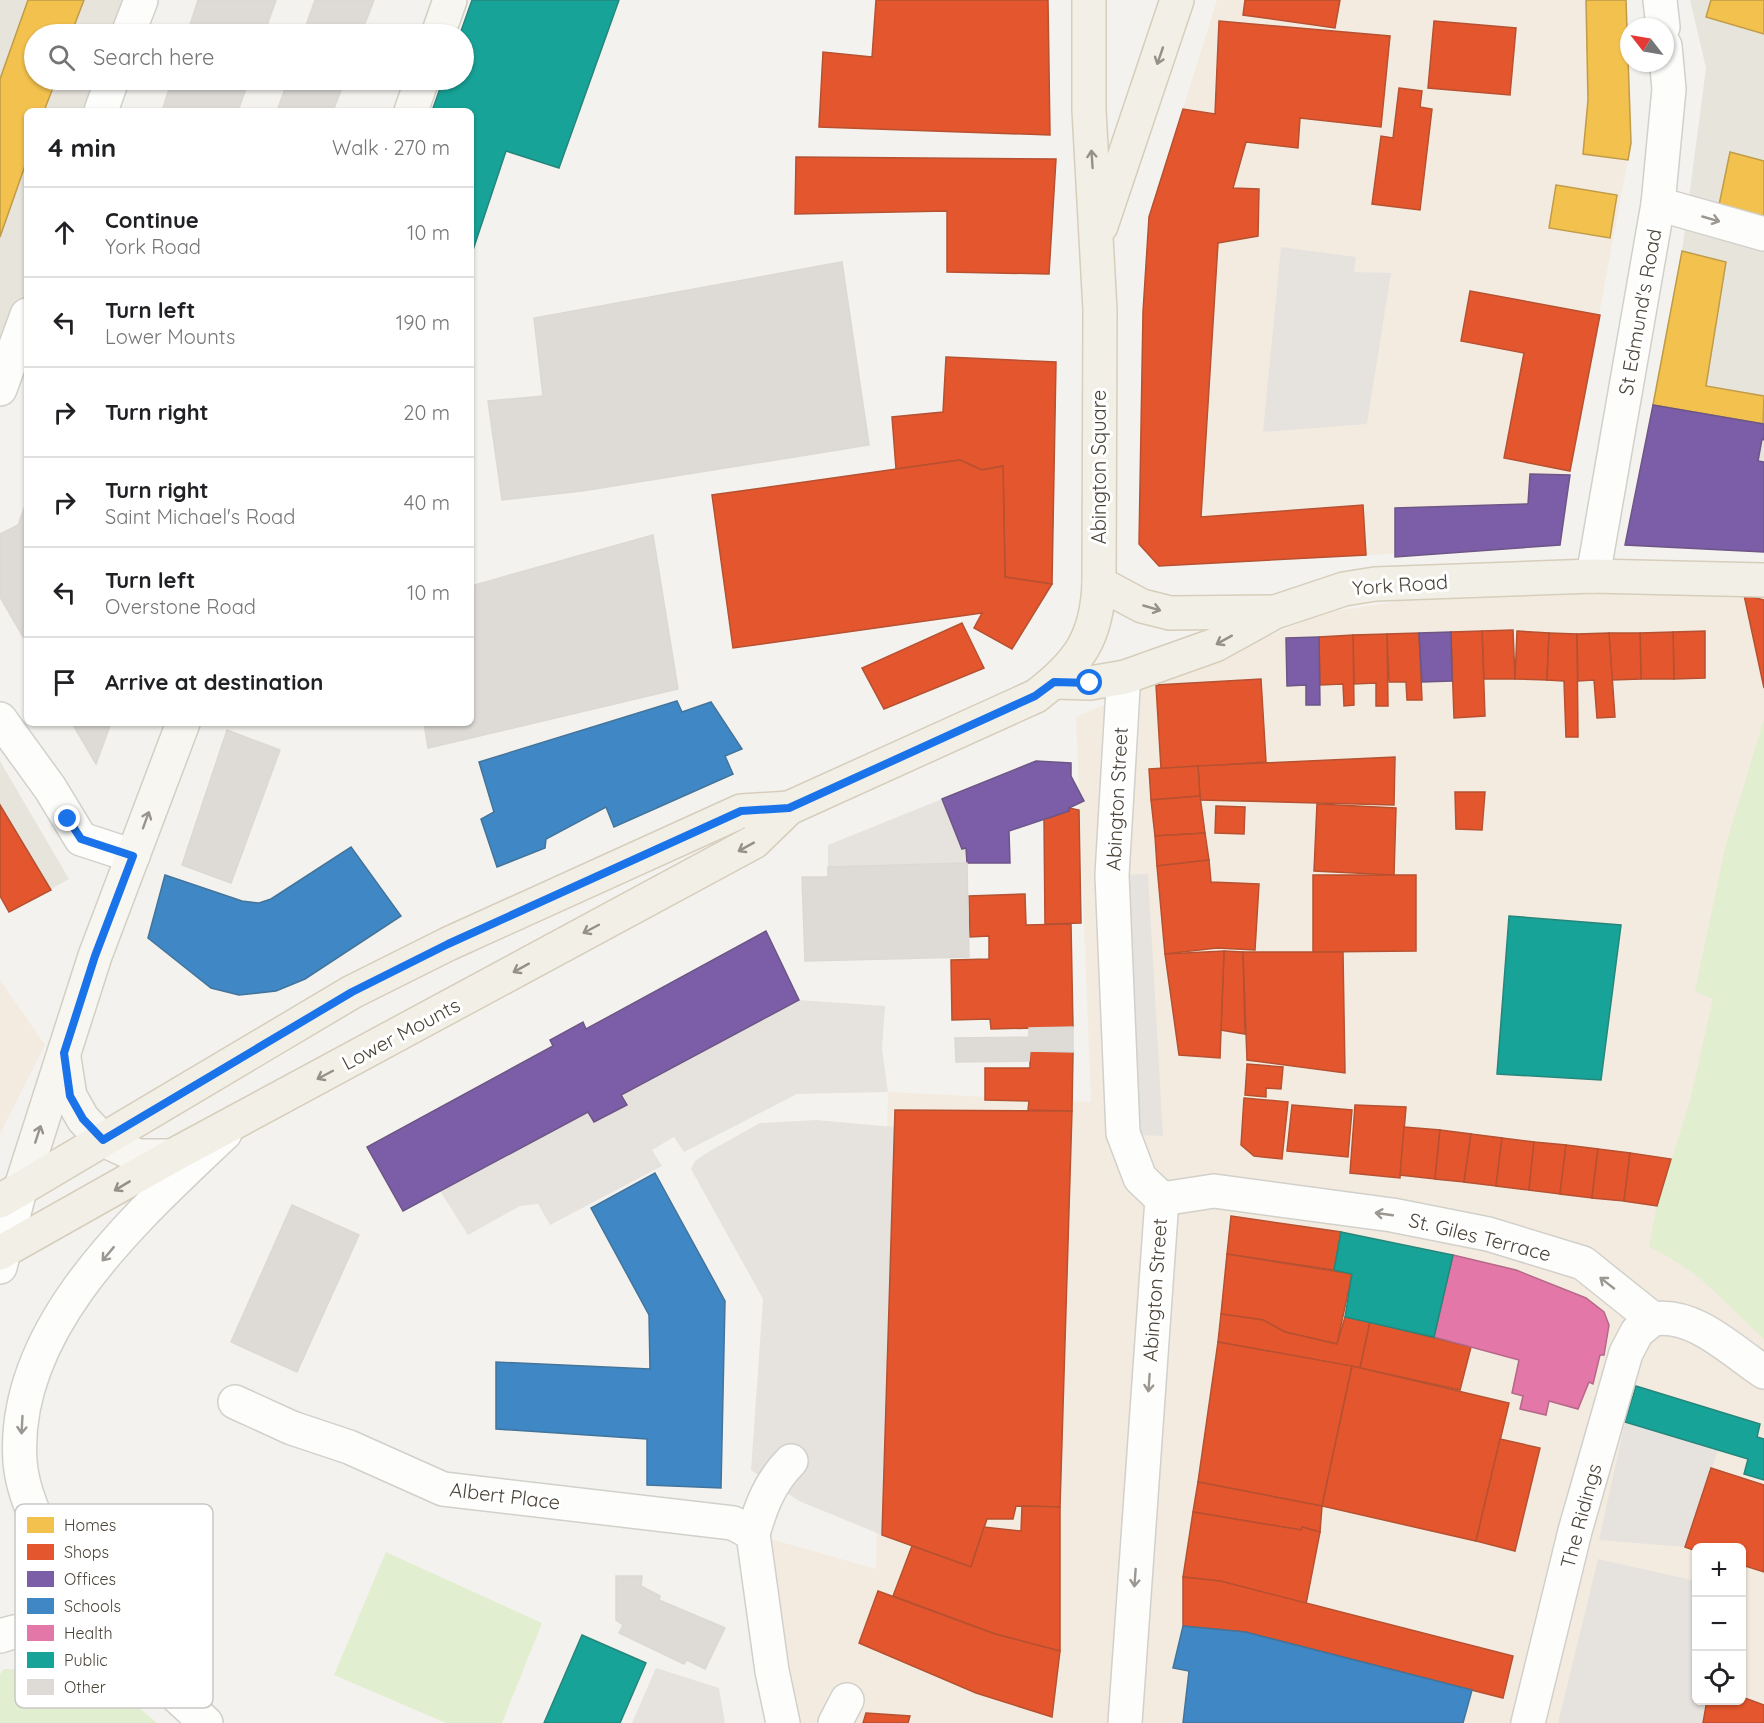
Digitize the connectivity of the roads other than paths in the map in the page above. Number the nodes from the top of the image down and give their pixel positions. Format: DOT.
graph roads {
  1 [pos="141,0"];
  2 [pos="450,0"];
  3 [pos="1089,0"];
  4 [pos="1177,0"];
  5 [pos="1660,0"];
  6 [pos="1662,18"];
  7 [pos="132,24"];
  8 [pos="442,24"];
  9 [pos="1667,72"];
  10 [pos="108,90"];
  11 [pos="418,90"];
  12 [pos="102,108"];
  13 [pos="412,108"];
  14 [pos="1659,204"];
  15 [pos="1764,234"];
  16 [pos="1097,239"];
  17 [pos="24,323"];
  18 [pos="0,389"];
  19 [pos="1593,576"];
  20 [pos="1764,580"];
  21 [pos="1099,583"];
  22 [pos="1275,612"];
  23 [pos="1054,682"];
  24 [pos="1124,688"];
  25 [pos="0,719"];
  26 [pos="182,726"];
  27 [pos="789,808"];
  28 [pos="133,856"];
  29 [pos="64,1053"];
  30 [pos="241,1119"];
  31 [pos="103,1140"];
  32 [pos="172,1156"];
  33 [pos="10,1195"];
  34 [pos="1162,1199"];
  35 [pos="2,1257"];
  36 [pos="1653,1319"];
  37 [pos="1764,1372"];
  38 [pos="235,1402"];
  39 [pos="791,1461"];
  40 [pos="31,1504"];
  41 [pos="753,1534"];
  42 [pos="15,1631"];
  43 [pos="0,1636"];
  44 [pos="190,1708"];
  45 [pos="206,1723"];
  46 [pos="783,1723"];
  47 [pos="1125,1723"];
  48 [pos="1528,1723"];
  1 -- 7 [label="street"];
  2 -- 8 [label="street"];
  16 -- 3 [label="main road, Abington Square, one-way"];
  4 -- 16 [label="main road, Abington Square, one-way"];
  5 -- 6 [label="street"];
  9 -- 14 [label="street, St Edmund's Road"];
  10 -- 12 [label="street"];
  11 -- 13 [label="street"];
  14 -- 15 [label="street, one-way"];
  14 -- 19 [label="street, St Edmund's Road"];
  16 -- 21 [label="main road, Abington Square"];
  17 -- 18 [label="street"];
  19 -- 20 [label="main road, York Road"];
  19 -- 22 [label="main road, York Road"];
  21 -- 22 [label="main road, one-way"];
  21 -- 23 [label="main road, Abington Square"];
  22 -- 23 [label="main road, York Road, one-way"];
  23 -- 27 [label="main road, Lower Mounts"];
  24 -- 34 [label="street, Abington Street"];
  25 -- 28 [label="street"];
  28 -- 26 [label="street, one-way"];
  27 -- 30 [label="main road, Lower Mounts, one-way"];
  27 -- 31 [label="main road, Lower Mounts"];
  28 -- 29 [label="street"];
  29 -- 31 [label="street"];
  33 -- 29 [label="street, one-way"];
  30 -- 32 [label="main road, Lower Mounts"];
  30 -- 40 [label="street, one-way"];
  31 -- 32 [label="street"];
  31 -- 33 [label="main road, Lower Mounts"];
  32 -- 35 [label="main road, Lower Mounts, one-way"];
  33 -- 35 [label="street"];
  36 -- 34 [label="street, St. Giles Terrace, one-way"];
  34 -- 47 [label="street, Abington Street, one-way"];
  36 -- 37 [label="street"];
  36 -- 48 [label="street, The Ridings"];
  38 -- 41 [label="street, Albert Place"];
  39 -- 41 [label="street"];
  41 -- 46 [label="street"];
  42 -- 43 [label="street"];
  44 -- 45 [label="street"];
}
